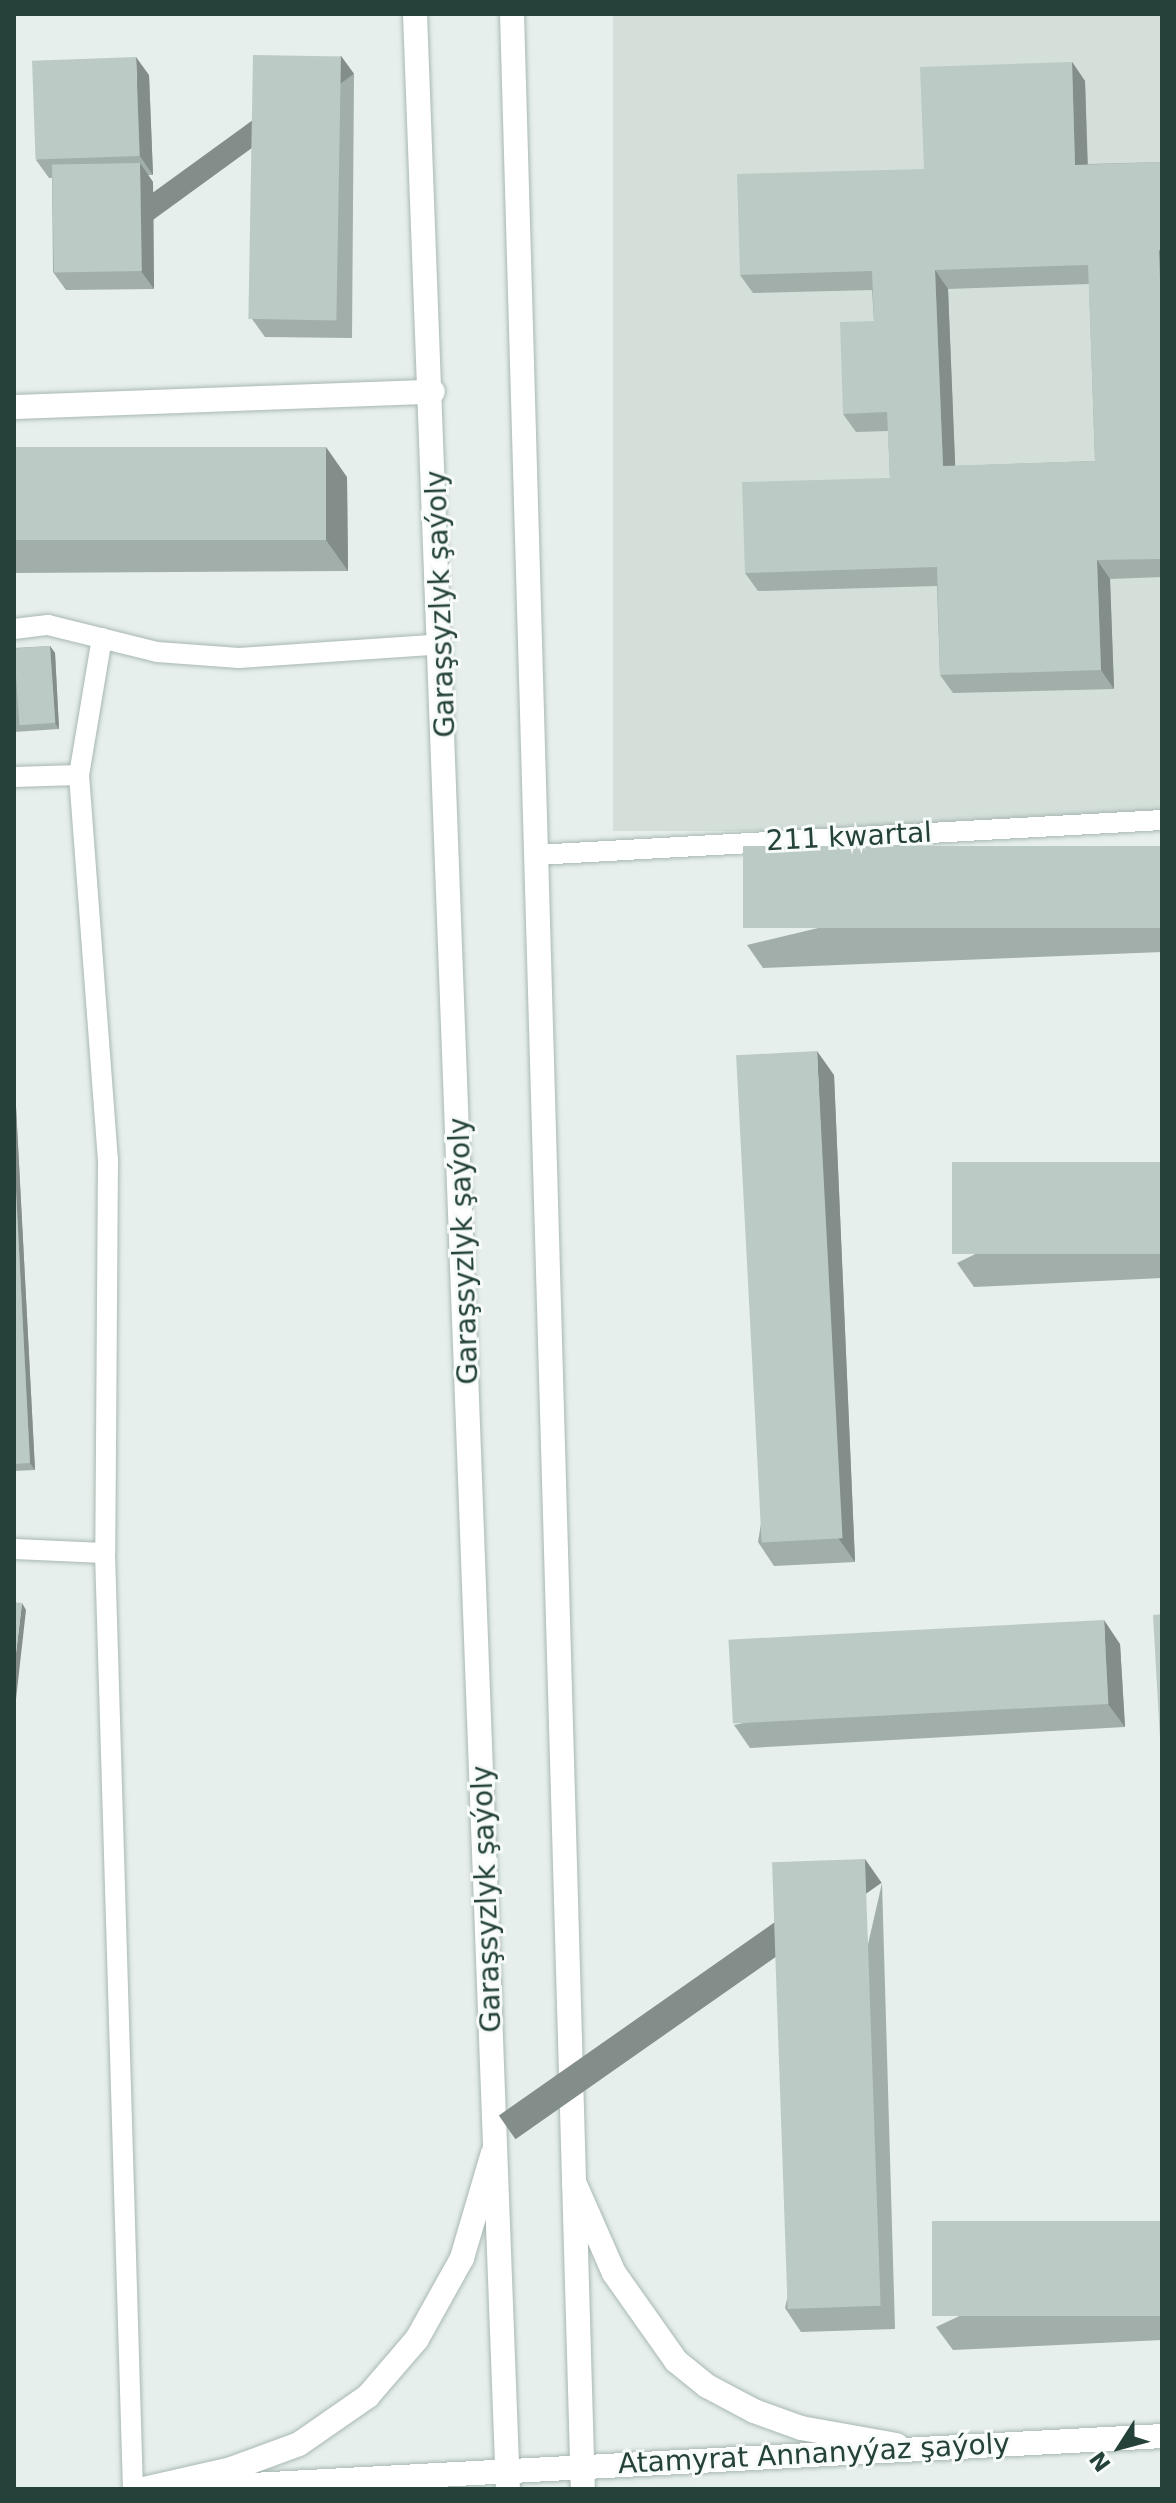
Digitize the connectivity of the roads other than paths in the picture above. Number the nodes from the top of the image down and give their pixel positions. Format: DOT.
graph roads {
  1 [pos="415,14"];
  2 [pos="512,14"];
  3 [pos="433,392"];
  4 [pos="14,407"];
  5 [pos="14,629"];
  6 [pos="102,638"];
  7 [pos="442,644"];
  8 [pos="79,775"];
  9 [pos="14,777"];
  10 [pos="1162,820"];
  11 [pos="536,855"];
  12 [pos="14,1549"];
  13 [pos="105,1553"];
  14 [pos="496,2143"];
  15 [pos="574,2181"];
  16 [pos="1162,2436"];
  17 [pos="914,2449"];
  18 [pos="582,2478"];
  19 [pos="508,2480"];
  20 [pos="133,2489"];
  21 [pos="144,2489"];
  22 [pos="178,2489"];
  1 -- 3 [label="main road, Garaşsyzlyk şaýoly"];
  2 -- 11 [label="main road"];
  3 -- 4 [label="main road"];
  3 -- 7 [label="main road, Garaşsyzlyk şaýoly"];
  5 -- 6 [label="lane"];
  6 -- 7 [label="lane"];
  6 -- 8 [label="lane"];
  7 -- 14 [label="main road, Garaşsyzlyk şaýoly"];
  8 -- 9 [label="lane"];
  8 -- 13 [label="lane"];
  10 -- 11 [label="lane, 211 kwartal"];
  11 -- 15 [label="main road"];
  12 -- 13 [label="lane"];
  13 -- 20 [label="lane"];
  14 -- 19 [label="main road, Garaşsyzlyk şaýoly"];
  14 -- 21 [label="main road"];
  15 -- 17 [label="main road"];
  15 -- 18 [label="main road"];
  16 -- 17 [label="main road, Atamyrat Annanyýaz şaýoly"];
  17 -- 18 [label="main road, Atamyrat Annanyýaz şaýoly"];
  18 -- 19 [label="main road, Atamyrat Annanyýaz şaýoly"];
  19 -- 22 [label="main road, Atamyrat Annanyýaz şaýoly"];
}
